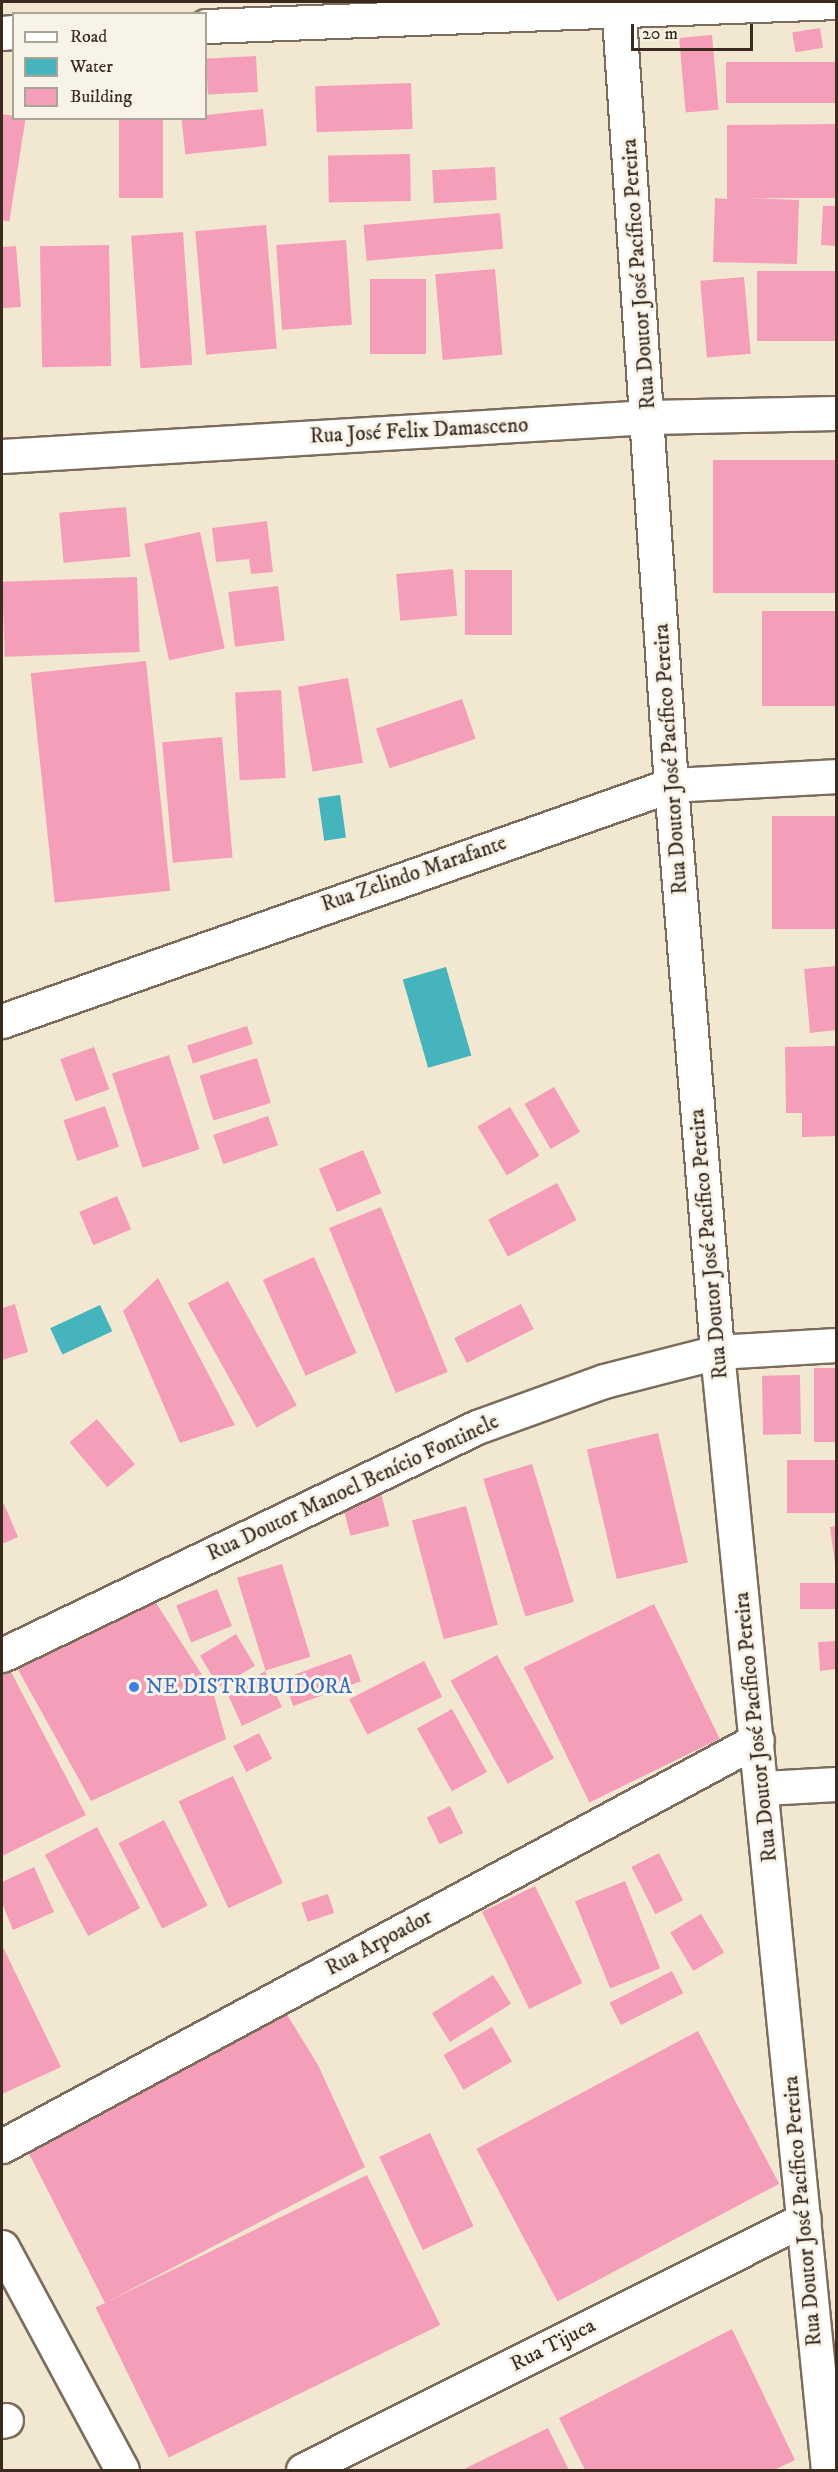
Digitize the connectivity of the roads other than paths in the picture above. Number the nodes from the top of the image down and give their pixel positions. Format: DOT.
graph roads {
  1 [pos="837,2"];
  2 [pos="619,8"];
  3 [pos="207,26"];
  4 [pos="837,413"];
  5 [pos="649,417"];
  6 [pos="2,456"];
  7 [pos="837,776"];
  8 [pos="671,784"];
  9 [pos="2,1021"];
  10 [pos="837,1345"];
  11 [pos="717,1352"];
  12 [pos="2,1655"];
  13 [pos="757,1740"];
  14 [pos="837,1784"];
  15 [pos="764,1788"];
  16 [pos="2,2146"];
  17 [pos="804,2218"];
  18 [pos="2,2247"];
  19 [pos="122,2470"];
  20 [pos="303,2470"];
  21 [pos="828,2470"];
  1 -- 2 [label="street"];
  2 -- 3 [label="street"];
  2 -- 5 [label="street, Rua Doutor José Pacífico Pereira"];
  4 -- 5 [label="street, Rua José Felix Damasceno"];
  5 -- 6 [label="street, Rua José Felix Damasceno"];
  5 -- 8 [label="street, Rua Doutor José Pacífico Pereira"];
  7 -- 8 [label="street, Rua Zelindo Marafante"];
  8 -- 9 [label="street, Rua Zelindo Marafante"];
  8 -- 11 [label="street, Rua Doutor José Pacífico Pereira"];
  10 -- 11 [label="street, Rua Doutor Manoel Benício Fontinele"];
  11 -- 12 [label="street, Rua Doutor Manoel Benício Fontinele"];
  11 -- 13 [label="street, Rua Doutor José Pacífico Pereira"];
  13 -- 15 [label="street, Rua Doutor José Pacífico Pereira"];
  13 -- 16 [label="street, Rua Arpoador"];
  14 -- 15 [label="street"];
  15 -- 17 [label="street, Rua Doutor José Pacífico Pereira"];
  17 -- 20 [label="street, Rua Tijuca"];
  17 -- 21 [label="street, Rua Doutor José Pacífico Pereira"];
  18 -- 19 [label="street"];
}
